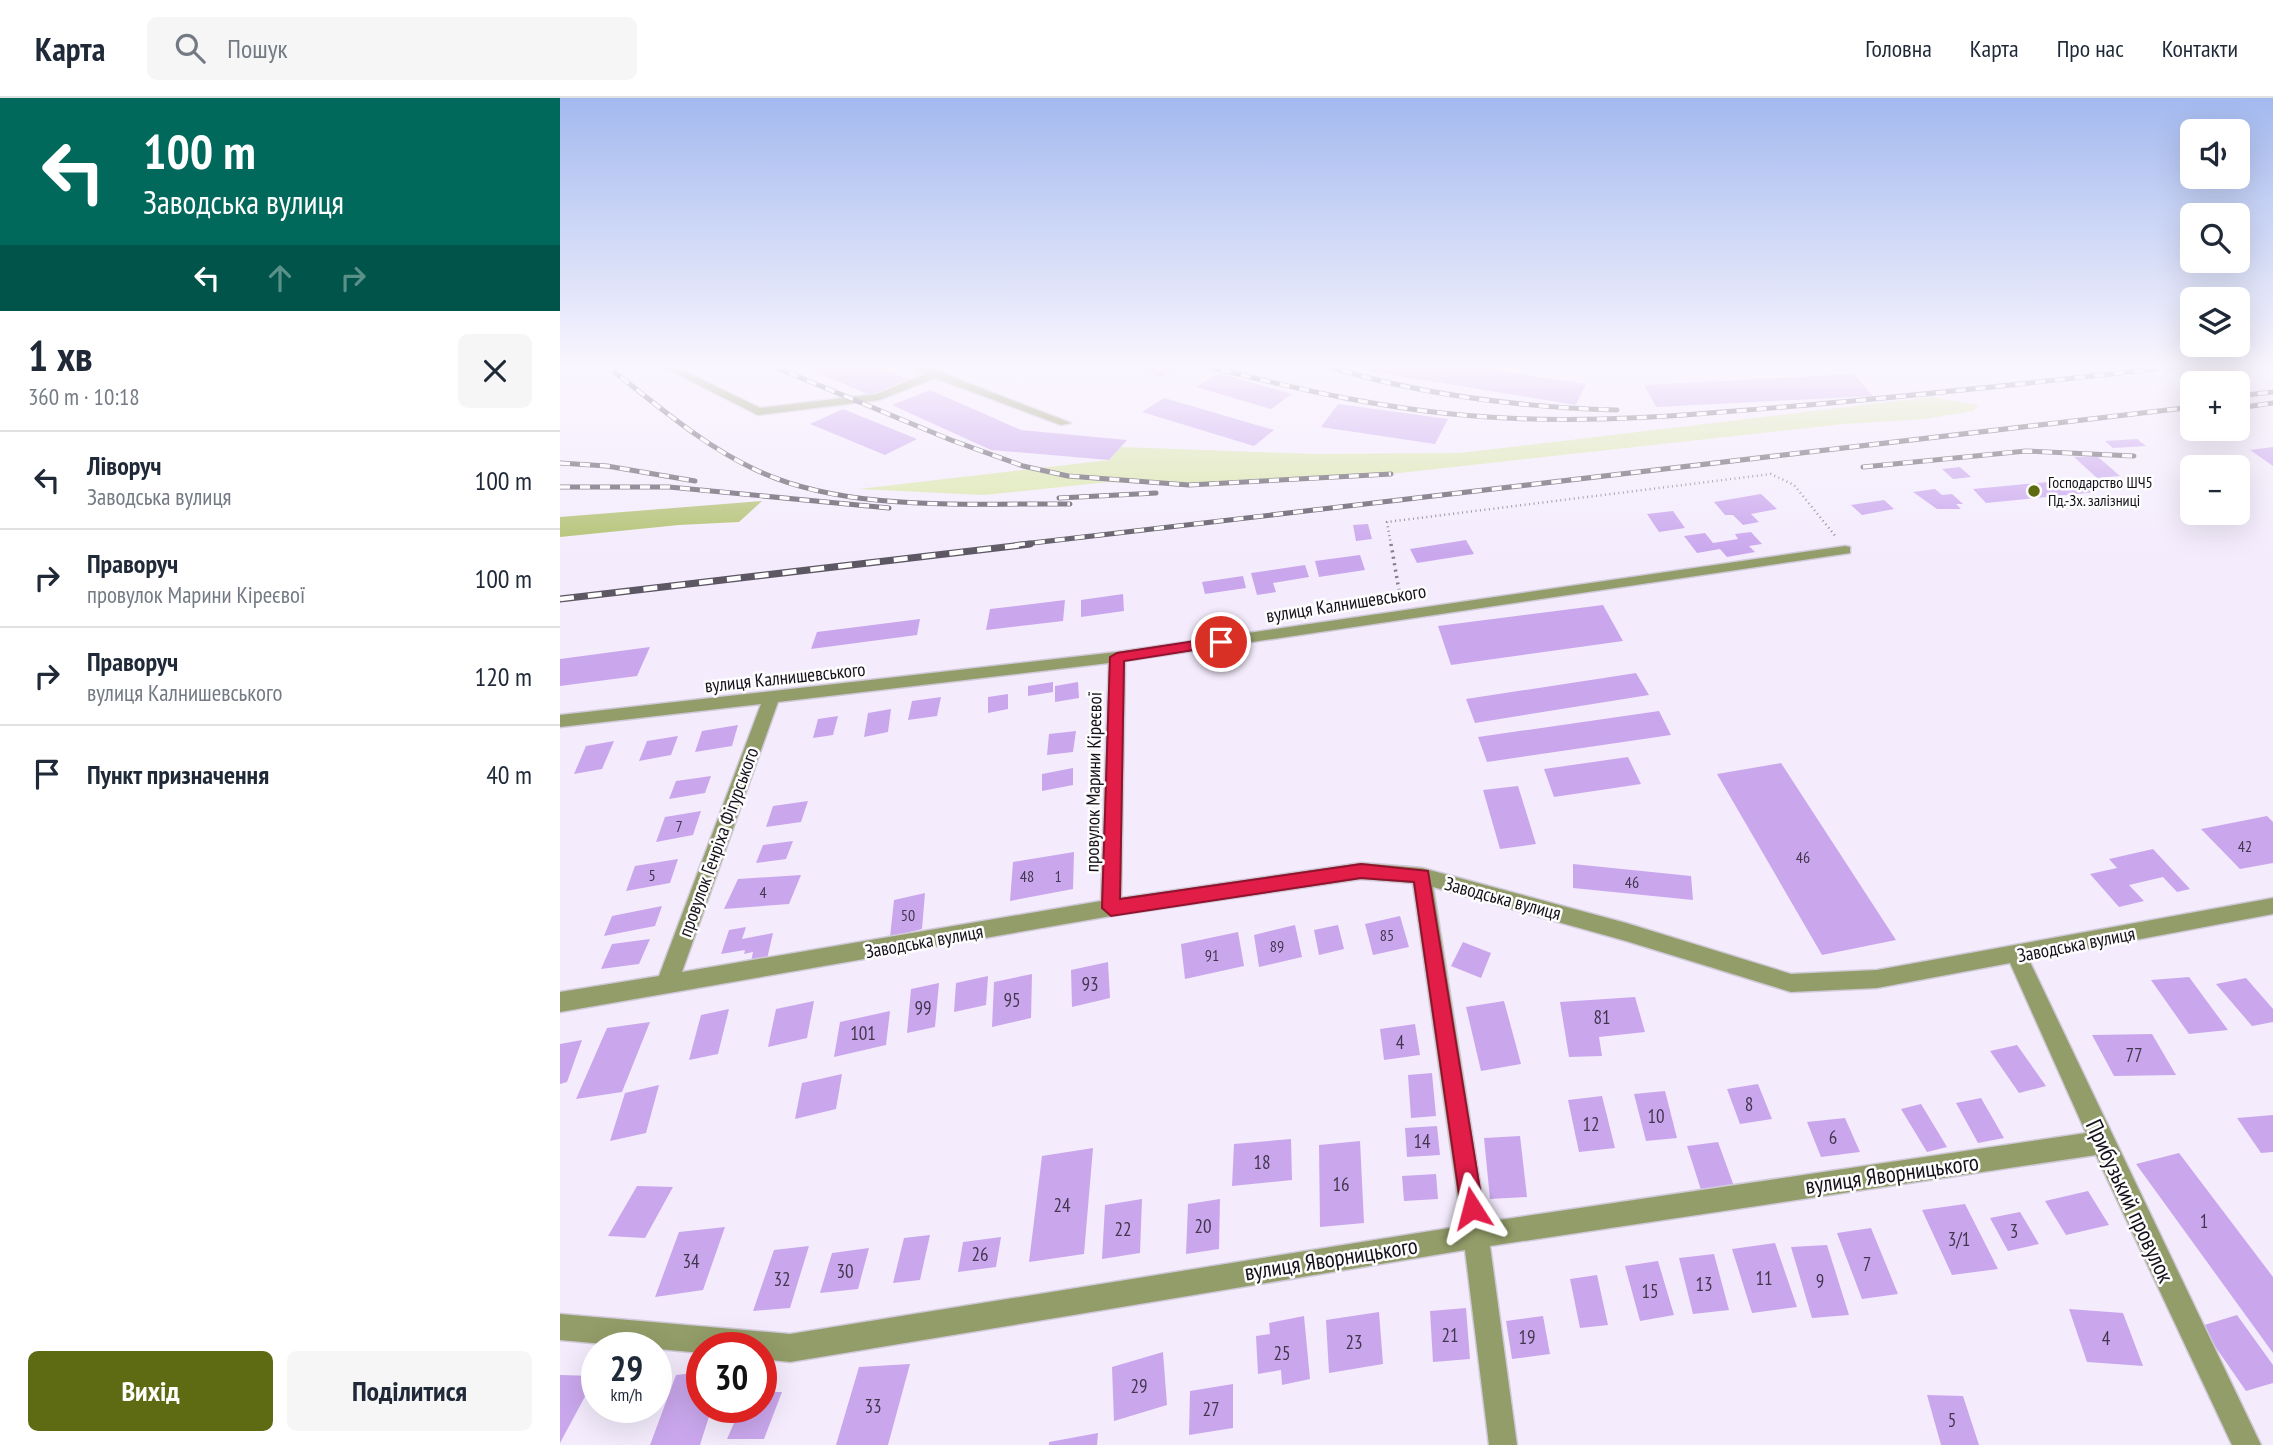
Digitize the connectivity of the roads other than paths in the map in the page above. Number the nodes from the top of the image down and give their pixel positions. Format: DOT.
graph roads {
  1 [pos="1845,550"];
  2 [pos="1117,657"];
  3 [pos="771,698"];
  4 [pos="560,721"];
  5 [pos="1422,876"];
  6 [pos="2273,906"];
  7 [pos="1111,908"];
  8 [pos="2017,956"];
  9 [pos="666,986"];
  10 [pos="560,1002"];
  11 [pos="2102,1142"];
  12 [pos="1476,1236"];
  13 [pos="560,1327"];
  14 [pos="1503,1445"];
  15 [pos="2247,1445"];
  1 -- 2 [label="street, вулиця Калнишевського"];
  2 -- 3 [label="street, вулиця Калнишевського"];
  2 -- 7 [label="street, провулок Марини Кіреєвої"];
  3 -- 4 [label="street, вулиця Калнишевського"];
  3 -- 9 [label="street, провулок Генріха Фігурського"];
  5 -- 7 [label="street, Заводська вулиця"];
  5 -- 8 [label="street, Заводська вулиця"];
  5 -- 12 [label="street"];
  6 -- 8 [label="street, Заводська вулиця"];
  7 -- 9 [label="street, Заводська вулиця"];
  8 -- 11 [label="street, Прибузький провулок"];
  9 -- 10 [label="street, Заводська вулиця"];
  11 -- 12 [label="street, вулиця Яворницького"];
  11 -- 15 [label="street, Прибузький провулок"];
  12 -- 13 [label="street, вулиця Яворницького"];
  12 -- 14 [label="street"];
}
